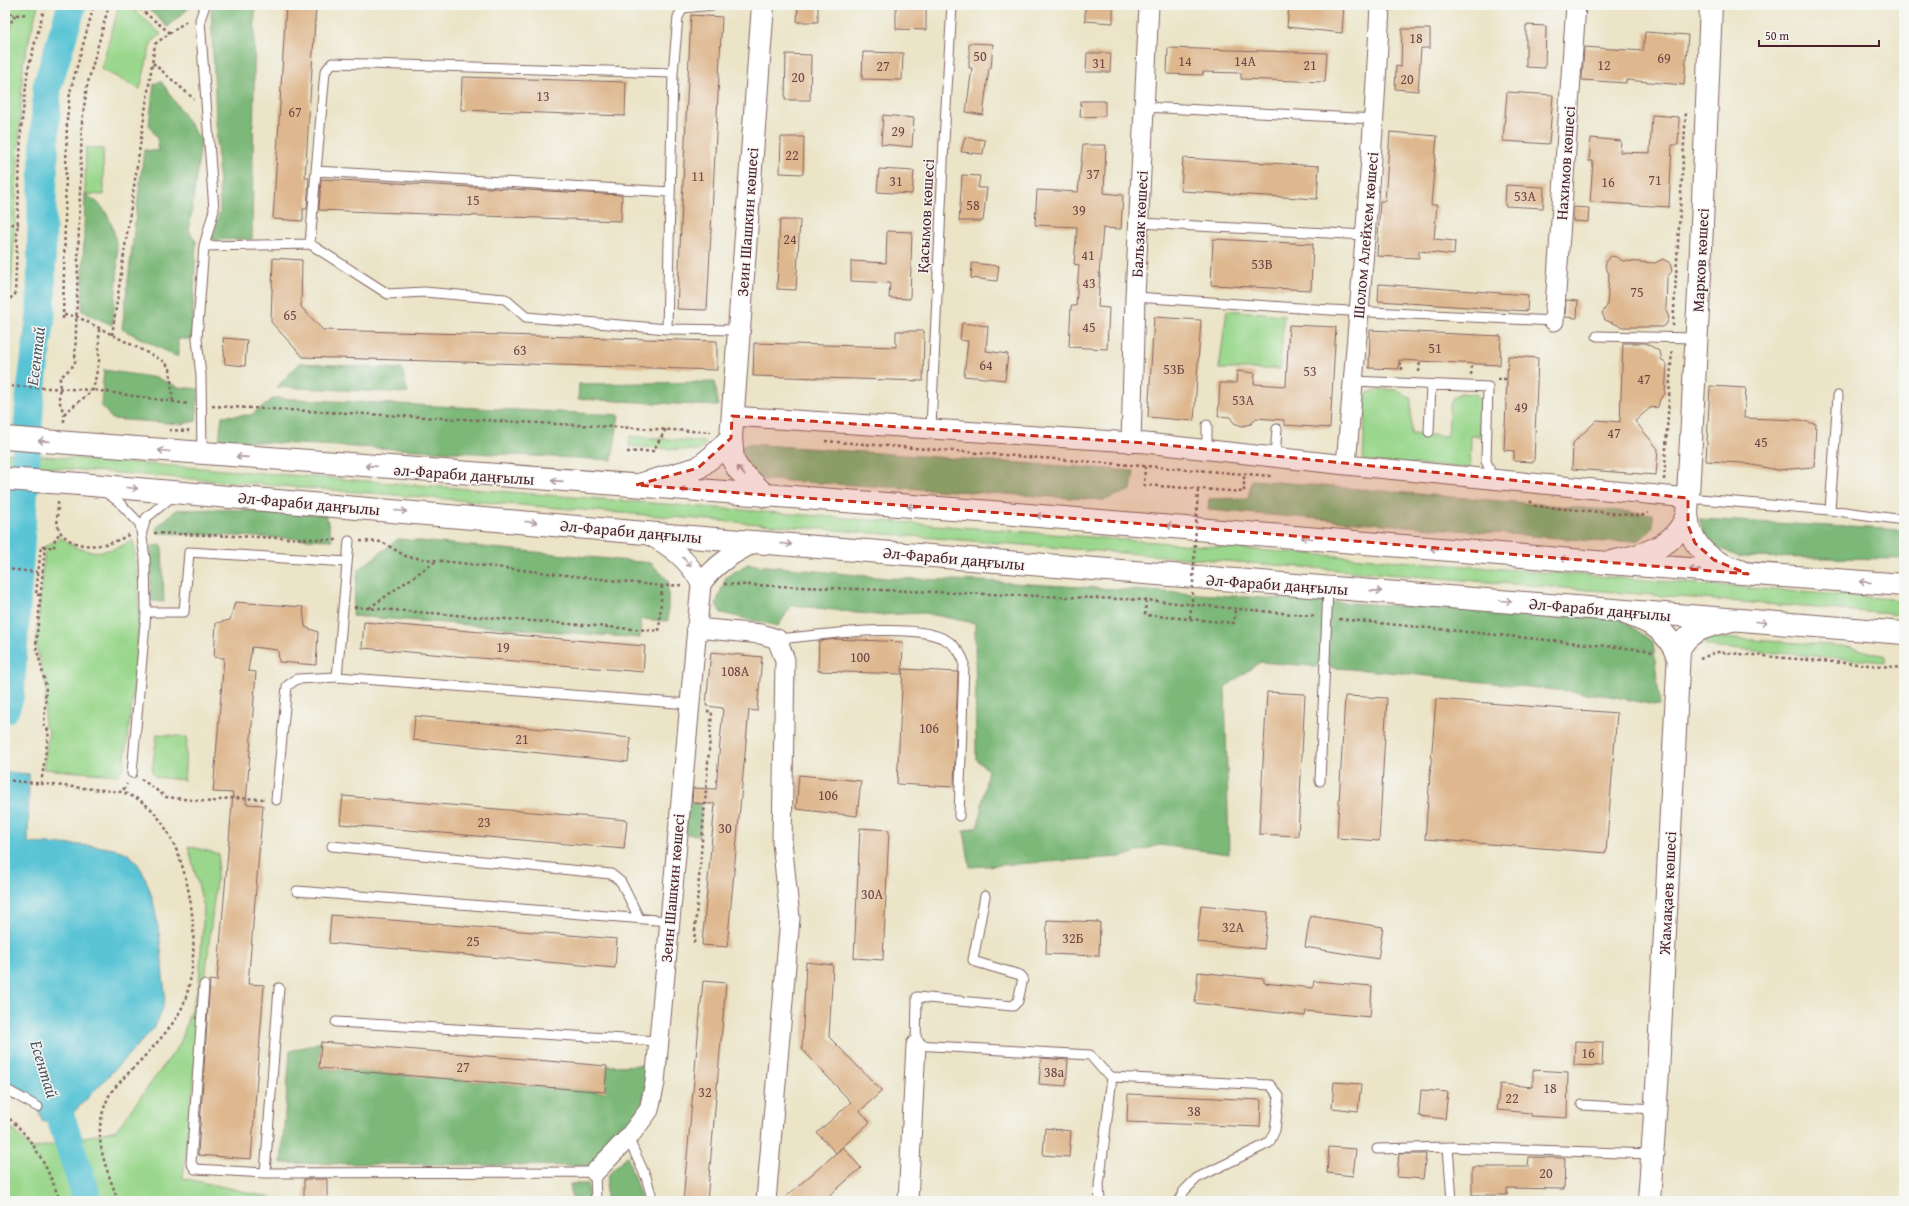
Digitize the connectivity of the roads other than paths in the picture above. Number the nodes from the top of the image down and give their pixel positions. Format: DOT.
graph roads {
  1 [pos="713,5"];
  2 [pos="763,5"];
  3 [pos="952,5"];
  4 [pos="1149,5"];
  5 [pos="1380,5"];
  6 [pos="1576,5"];
  7 [pos="1711,5"];
  8 [pos="204,7"];
  9 [pos="673,73"];
  10 [pos="1145,107"];
  11 [pos="1375,118"];
  12 [pos="316,171"];
  13 [pos="670,192"];
  14 [pos="1140,223"];
  15 [pos="1366,235"];
  16 [pos="310,244"];
  17 [pos="204,246"];
  18 [pos="1135,297"];
  19 [pos="1358,312"];
  20 [pos="1554,321"];
  21 [pos="667,329"];
  22 [pos="739,330"];
  23 [pos="1597,336"];
  24 [pos="1696,338"];
  25 [pos="1353,381"];
  26 [pos="1431,385"];
  27 [pos="1838,396"];
  28 [pos="732,416"];
  29 [pos="1207,424"];
  30 [pos="6,428"];
  31 [pos="931,428"];
  32 [pos="1277,429"];
  33 [pos="1429,432"];
  34 [pos="723,435"];
  35 [pos="1131,443"];
  36 [pos="1207,449"];
  37 [pos="202,454"];
  38 [pos="1275,457"];
  39 [pos="1346,465"];
  40 [pos="1489,478"];
  41 [pos="5,479"];
  42 [pos="88,485"];
  43 [pos="636,485"];
  44 [pos="178,492"];
  45 [pos="766,496"];
  46 [pos="1688,506"];
  47 [pos="1830,510"];
  48 [pos="1904,520"];
  49 [pos="643,532"];
  50 [pos="146,533"];
  51 [pos="349,541"];
  52 [pos="756,542"];
  53 [pos="347,562"];
  54 [pos="1608,563"];
  55 [pos="1748,574"];
  56 [pos="694,584"];
  57 [pos="1904,585"];
  58 [pos="1328,588"];
  59 [pos="1618,610"];
  60 [pos="146,612"];
  61 [pos="1732,620"];
  62 [pos="696,628"];
  63 [pos="1904,633"];
  64 [pos="777,639"];
  65 [pos="1669,656"];
  66 [pos="337,677"];
  67 [pos="689,706"];
  68 [pos="132,773"];
  69 [pos="1320,781"];
  70 [pos="276,800"];
  71 [pos="959,816"];
  72 [pos="332,846"];
  73 [pos="297,891"];
  74 [pos="985,896"];
  75 [pos="639,918"];
  76 [pos="669,921"];
  77 [pos="204,985"];
  78 [pos="279,988"];
  79 [pos="336,1022"];
  80 [pos="658,1041"];
  81 [pos="916,1045"];
  82 [pos="1112,1077"];
  83 [pos="5,1089"];
  84 [pos="1582,1105"];
  85 [pos="38,1107"];
  86 [pos="1655,1109"];
  87 [pos="628,1138"];
  88 [pos="1448,1147"];
  89 [pos="1377,1150"];
  90 [pos="1651,1154"];
  91 [pos="595,1172"];
  92 [pos="265,1173"];
  93 [pos="1647,1200"];
  94 [pos="596,1201"];
  95 [pos="653,1201"];
  96 [pos="766,1201"];
  97 [pos="908,1201"];
  98 [pos="1100,1201"];
  99 [pos="1179,1201"];
  100 [pos="1452,1201"];
  1 -- 9 [label="lane"];
  2 -- 22 [label="main road, Зеин Шашкин көшесі"];
  3 -- 31 [label="lane, Қасымов көшесі"];
  4 -- 10 [label="street, Бальзак көшесі"];
  5 -- 11 [label="street, Шолом Алейхем көшесі"];
  6 -- 20 [label="street, Нахимов көшесі"];
  7 -- 24 [label="main road, Марков көшесі"];
  8 -- 17 [label="lane"];
  9 -- 12 [label="lane"];
  9 -- 13 [label="lane"];
  10 -- 11 [label="lane"];
  10 -- 14 [label="street, Бальзак көшесі"];
  11 -- 15 [label="street, Шолом Алейхем көшесі"];
  12 -- 13 [label="lane"];
  12 -- 16 [label="lane"];
  13 -- 21 [label="lane"];
  14 -- 15 [label="lane"];
  14 -- 18 [label="street, Бальзак көшесі"];
  15 -- 19 [label="street, Шолом Алейхем көшесі"];
  16 -- 17 [label="lane"];
  16 -- 21 [label="lane"];
  17 -- 37 [label="lane"];
  18 -- 19 [label="lane"];
  18 -- 35 [label="street, Бальзак көшесі"];
  19 -- 20 [label="lane"];
  19 -- 25 [label="street, Шолом Алейхем көшесі"];
  21 -- 22 [label="lane"];
  22 -- 28 [label="main road, Зеин Шашкин көшесі"];
  23 -- 24 [label="lane"];
  24 -- 46 [label="main road, Марков көшесі"];
  25 -- 26 [label="lane"];
  25 -- 39 [label="street, Шолом Алейхем көшесі"];
  26 -- 33 [label="lane"];
  26 -- 40 [label="lane"];
  27 -- 47 [label="lane"];
  28 -- 31 [label="street"];
  28 -- 34 [label="main road, Зеин Шашкин көшесі"];
  29 -- 36 [label="lane"];
  37 -- 30 [label="main road, one-way, bridge"];
  31 -- 35 [label="street"];
  32 -- 38 [label="lane"];
  34 -- 43 [label="main road"];
  45 -- 34 [label="main road, Зеин Шашкин көшесі, one-way"];
  35 -- 36 [label="street"];
  36 -- 38 [label="street"];
  43 -- 37 [label="main road, әл-Фараби даңғылы, one-way"];
  38 -- 39 [label="street"];
  39 -- 40 [label="street"];
  40 -- 46 [label="street"];
  41 -- 42 [label="main road, Әл-Фараби даңғылы, bridge"];
  42 -- 44 [label="main road, Әл-Фараби даңғылы, one-way"];
  42 -- 50 [label="lane"];
  45 -- 43 [label="main road, әл-Фараби даңғылы, one-way"];
  44 -- 49 [label="main road, Әл-Фараби даңғылы, one-way"];
  44 -- 50 [label="lane"];
  54 -- 45 [label="main road, one-way"];
  46 -- 47 [label="lane"];
  46 -- 54 [label="main road"];
  46 -- 55 [label="main road"];
  47 -- 48 [label="lane"];
  49 -- 52 [label="main road, Әл-Фараби даңғылы"];
  49 -- 56 [label="street, one-way"];
  50 -- 60 [label="lane"];
  51 -- 53 [label="lane"];
  52 -- 56 [label="street"];
  52 -- 58 [label="main road, Әл-Фараби даңғылы, one-way"];
  53 -- 60 [label="lane"];
  53 -- 66 [label="lane"];
  55 -- 54 [label="main road, one-way"];
  57 -- 55 [label="main road, one-way"];
  56 -- 62 [label="street, Зеин Шашкин көшесі"];
  58 -- 59 [label="main road, Әл-Фараби даңғылы, one-way"];
  58 -- 69 [label="lane"];
  59 -- 61 [label="main road, Әл-Фараби даңғылы"];
  59 -- 65 [label="main road"];
  60 -- 68 [label="lane"];
  61 -- 63 [label="main road, Әл-Фараби даңғылы, one-way"];
  61 -- 65 [label="main road, Жамақаев көшесі"];
  62 -- 64 [label="street"];
  62 -- 67 [label="street, Зеин Шашкин көшесі"];
  64 -- 71 [label="lane"];
  64 -- 96 [label="street"];
  65 -- 86 [label="main road, Жамақаев көшесі"];
  66 -- 67 [label="lane"];
  66 -- 70 [label="lane"];
  67 -- 76 [label="street, Зеин Шашкин көшесі"];
  72 -- 75 [label="lane"];
  73 -- 75 [label="lane"];
  74 -- 81 [label="lane"];
  75 -- 76 [label="lane"];
  76 -- 80 [label="street, Зеин Шашкин көшесі"];
  77 -- 92 [label="lane"];
  78 -- 92 [label="lane"];
  79 -- 80 [label="lane"];
  80 -- 87 [label="street, Зеин Шашкин көшесі"];
  81 -- 82 [label="lane"];
  81 -- 97 [label="street"];
  82 -- 98 [label="lane"];
  82 -- 99 [label="lane"];
  83 -- 85 [label="lane"];
  84 -- 86 [label="lane"];
  86 -- 90 [label="main road, Жамақаев көшесі"];
  87 -- 91 [label="street, Зеин Шашкин көшесі"];
  87 -- 95 [label="lane"];
  88 -- 89 [label="lane"];
  88 -- 90 [label="lane"];
  88 -- 100 [label="lane"];
  90 -- 93 [label="main road, Жамақаев көшесі"];
  91 -- 92 [label="lane"];
  91 -- 94 [label="lane"];
}
